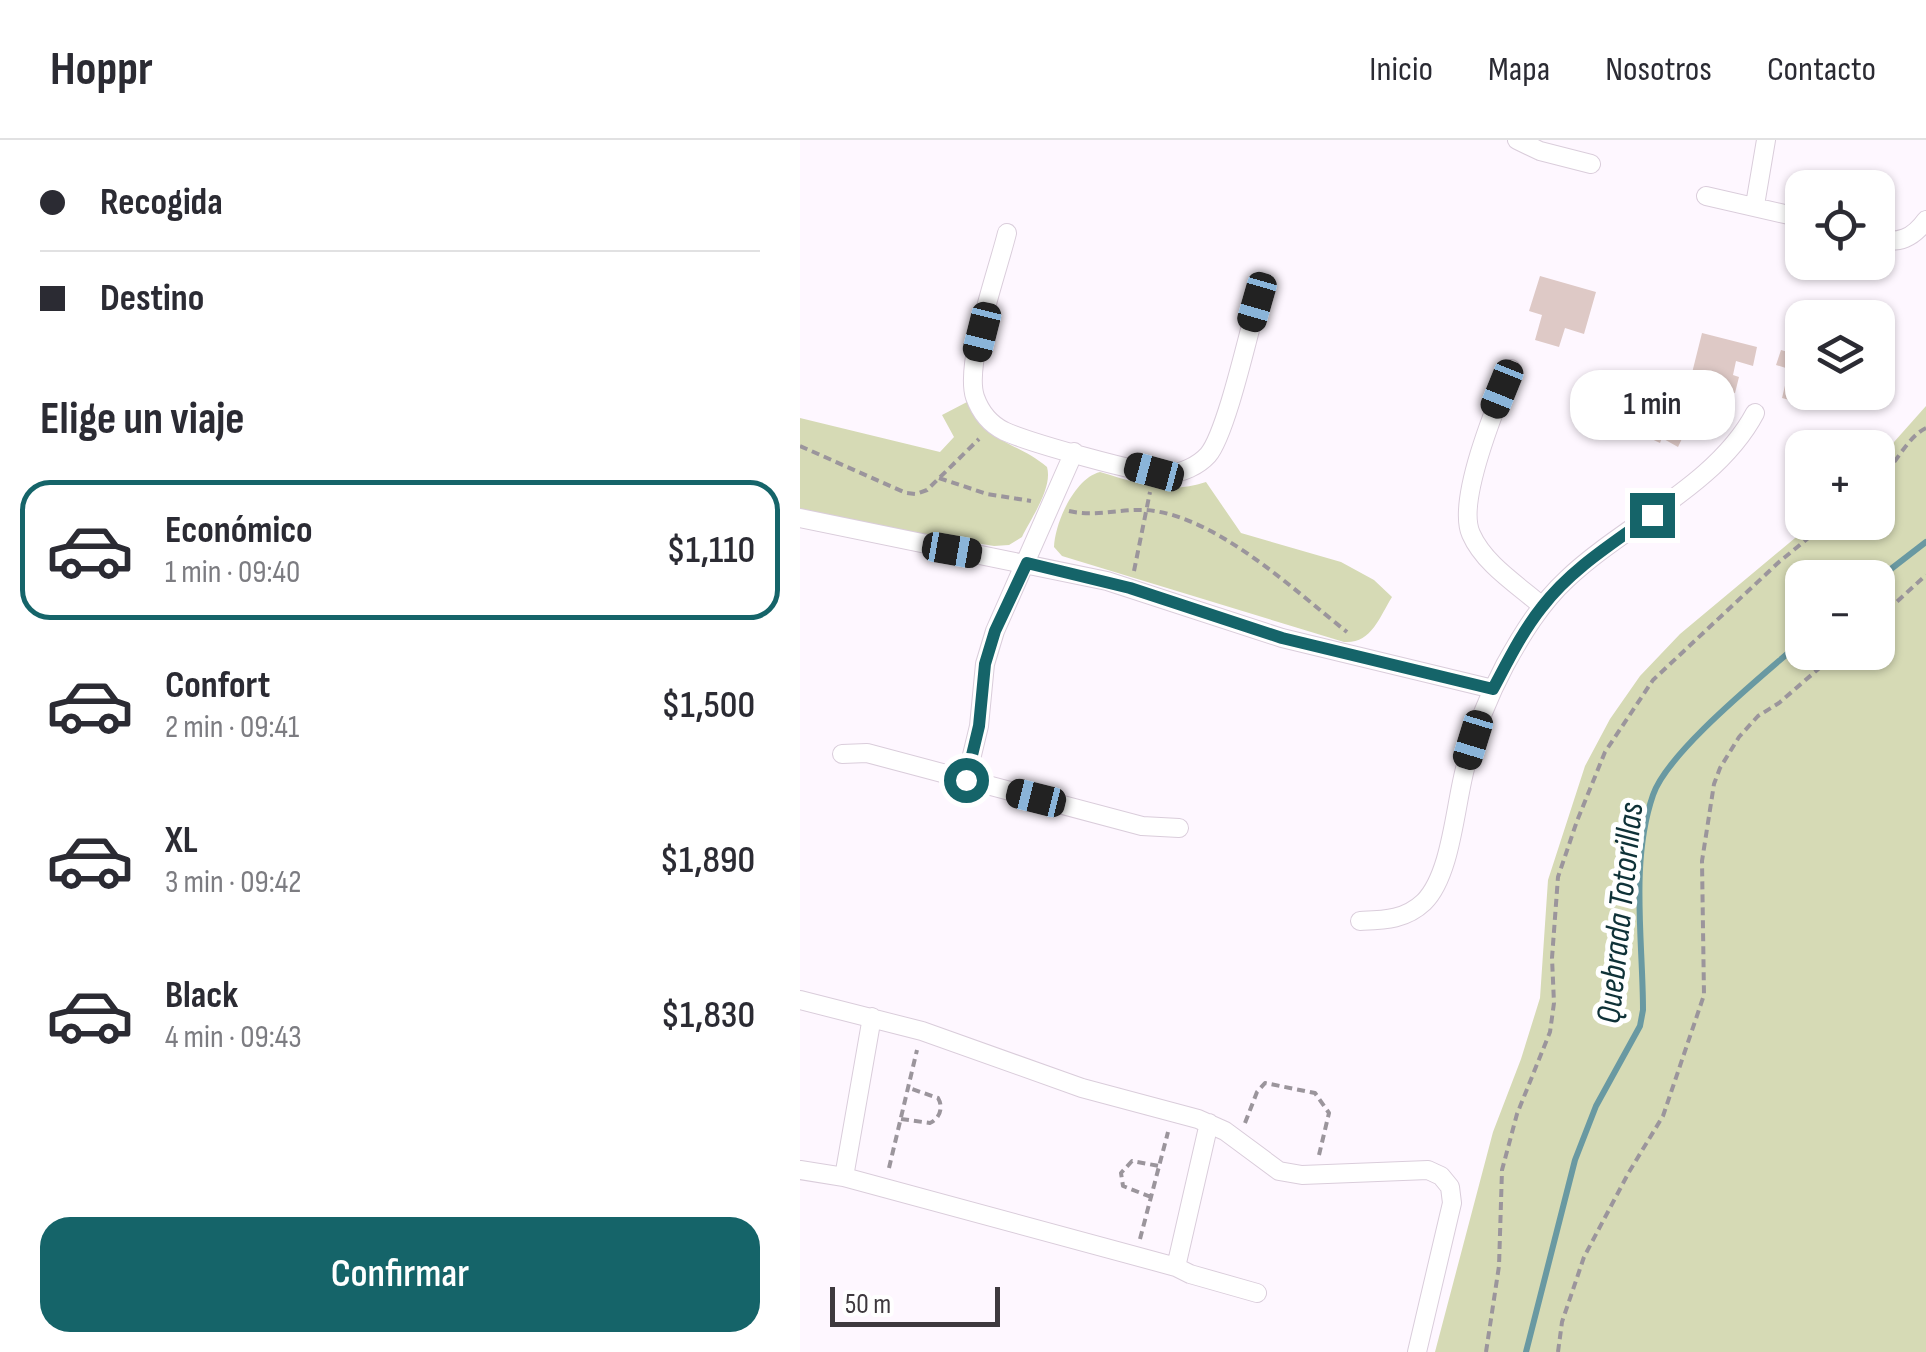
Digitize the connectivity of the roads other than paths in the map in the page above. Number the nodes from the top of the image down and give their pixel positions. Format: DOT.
graph roads {
  1 [pos="1766,140"];
  2 [pos="1523,141"];
  3 [pos="1590,164"];
  4 [pos="1706,196"];
  5 [pos="1754,205"];
  6 [pos="1785,213"];
  7 [pos="1926,220"];
  8 [pos="1007,233"];
  9 [pos="1895,239"];
  10 [pos="1257,302"];
  11 [pos="1511,369"];
  12 [pos="1756,413"];
  13 [pos="1074,452"];
  14 [pos="800,518"];
  15 [pos="1027,563"];
  16 [pos="1542,606"];
  17 [pos="1493,689"];
  18 [pos="842,754"];
  19 [pos="966,780"];
  20 [pos="1179,828"];
  21 [pos="1360,921"];
  22 [pos="800,1000"];
  23 [pos="872,1017"];
  24 [pos="1209,1123"];
  25 [pos="800,1170"];
  26 [pos="844,1177"];
  27 [pos="1176,1266"];
  28 [pos="1258,1293"];
  29 [pos="1417,1352"];
  1 -- 5 [label="street"];
  2 -- 3 [label="street"];
  4 -- 5 [label="street"];
  5 -- 6 [label="street"];
  7 -- 9 [label="street"];
  8 -- 13 [label="street"];
  10 -- 13 [label="street"];
  11 -- 16 [label="street"];
  12 -- 16 [label="street"];
  13 -- 15 [label="street"];
  14 -- 15 [label="street"];
  15 -- 17 [label="street"];
  15 -- 19 [label="street"];
  16 -- 17 [label="street"];
  17 -- 21 [label="street"];
  18 -- 19 [label="street"];
  19 -- 20 [label="street"];
  22 -- 23 [label="street"];
  23 -- 24 [label="street"];
  23 -- 26 [label="street"];
  24 -- 27 [label="street"];
  24 -- 29 [label="street"];
  25 -- 26 [label="street"];
  26 -- 27 [label="street"];
  27 -- 28 [label="street"];
}
